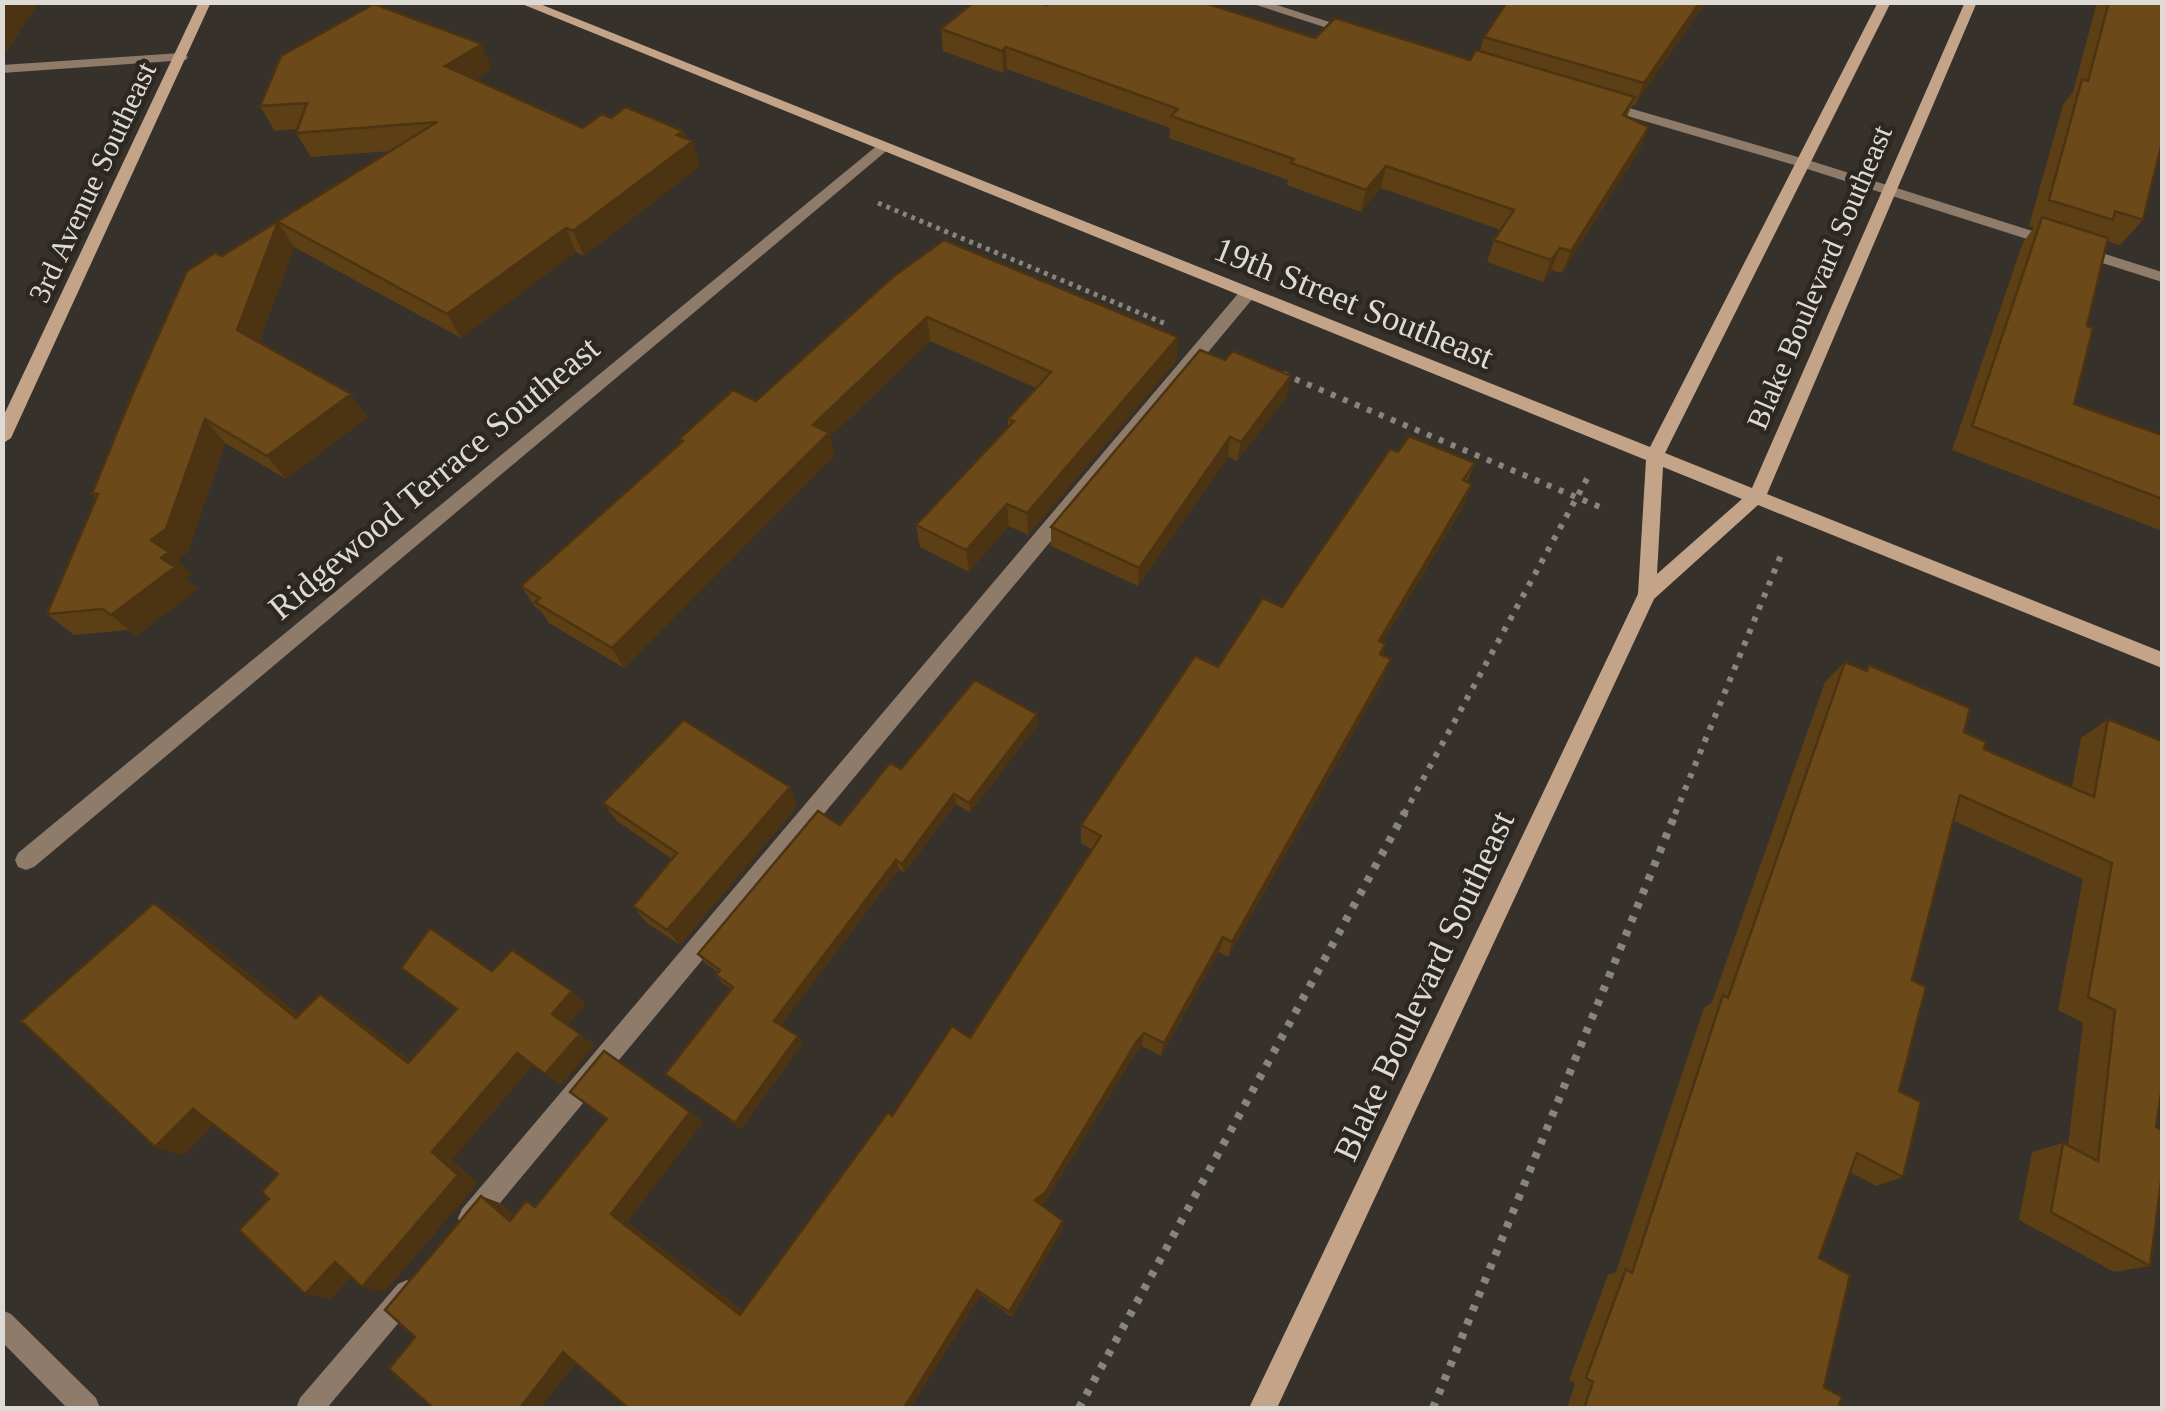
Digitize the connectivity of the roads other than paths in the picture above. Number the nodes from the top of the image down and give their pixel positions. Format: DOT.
graph roads {
  1 [pos="523,2"];
  2 [pos="1252,2"];
  3 [pos="1885,2"];
  4 [pos="1971,2"];
  5 [pos="206,5"];
  6 [pos="1366,36"];
  7 [pos="181,57"];
  8 [pos="2,70"];
  9 [pos="1594,102"];
  10 [pos="884,147"];
  11 [pos="1803,163"];
  12 [pos="1889,190"];
  13 [pos="2162,278"];
  14 [pos="1248,293"];
  15 [pos="2,438"];
  16 [pos="1655,455"];
  17 [pos="1757,496"];
  18 [pos="1648,594"];
  19 [pos="2162,660"];
  20 [pos="26,860"];
  21 [pos="458,1232"];
  22 [pos="420,1278"];
  23 [pos="2,1323"];
  24 [pos="86,1408"];
  25 [pos="310,1408"];
  26 [pos="1264,1408"];
  1 -- 10 [label="street, 19th Street Southeast"];
  2 -- 6 [label="street"];
  3 -- 11 [label="street, Blake Boulevard Southeast"];
  4 -- 12 [label="street, Blake Boulevard Southeast"];
  5 -- 7 [label="street, 3rd Avenue Southeast"];
  7 -- 8 [label="street"];
  7 -- 15 [label="street, 3rd Avenue Southeast"];
  9 -- 11 [label="street"];
  10 -- 14 [label="street, 19th Street Southeast"];
  10 -- 20 [label="street, Ridgewood Terrace Southeast"];
  11 -- 12 [label="street"];
  11 -- 16 [label="street, Blake Boulevard Southeast"];
  12 -- 13 [label="street"];
  12 -- 17 [label="street, Blake Boulevard Southeast"];
  14 -- 16 [label="street, 19th Street Southeast"];
  14 -- 21 [label="street"];
  16 -- 17 [label="street, 19th Street Southeast"];
  16 -- 18 [label="street, Blake Boulevard Southeast"];
  17 -- 18 [label="street, Blake Boulevard Southeast"];
  17 -- 19 [label="street, 19th Street Southeast"];
  18 -- 26 [label="street, Blake Boulevard Southeast"];
  22 -- 25 [label="street"];
  23 -- 24 [label="street"];
}
